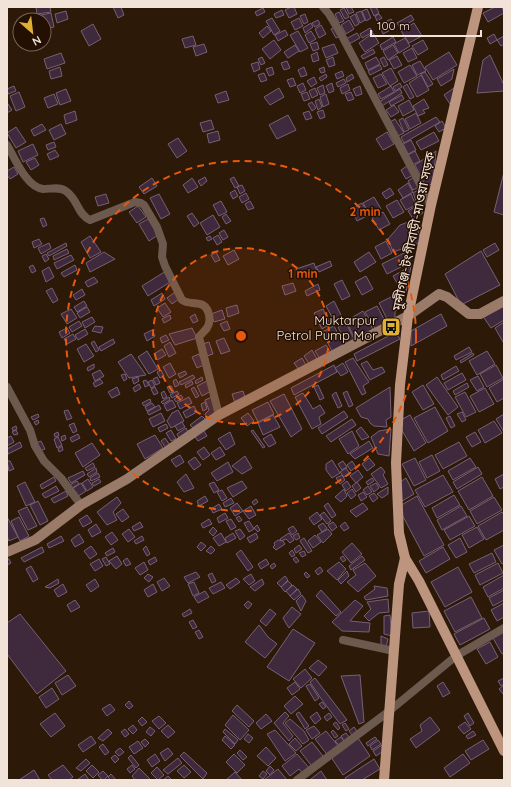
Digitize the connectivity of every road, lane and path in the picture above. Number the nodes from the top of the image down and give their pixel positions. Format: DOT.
graph roads {
  1 [pos="322,7"];
  2 [pos="478,7"];
  3 [pos="7,145"];
  4 [pos="431,205"];
  5 [pos="504,301"];
  6 [pos="408,316"];
  7 [pos="7,387"];
  8 [pos="219,415"];
  9 [pos="81,505"];
  10 [pos="7,552"];
  11 [pos="405,558"];
  12 [pos="504,628"];
  13 [pos="343,640"];
  14 [pos="394,651"];
  15 [pos="456,656"];
  16 [pos="388,712"];
  17 [pos="504,751"];
  18 [pos="296,780"];
  19 [pos="384,780"];
  1 -- 4 [label="street"];
  2 -- 4 [label="main road, মুন্সীগঞ্জ-টংগীবাড়ী-মাওয়া সড়ক"];
  3 -- 8 [label="street"];
  4 -- 6 [label="main road, মুন্সীগঞ্জ-টংগীবাড়ী-মাওয়া সড়ক"];
  5 -- 6 [label="street"];
  6 -- 8 [label="street"];
  6 -- 11 [label="main road, মুন্সীগঞ্জ-টংগীবাড়ী-মাওয়া সড়ক"];
  7 -- 9 [label="street"];
  8 -- 9 [label="street"];
  9 -- 10 [label="street"];
  11 -- 14 [label="main road"];
  11 -- 15 [label="main road"];
  12 -- 15 [label="street"];
  13 -- 14 [label="street"];
  14 -- 16 [label="main road"];
  15 -- 16 [label="street"];
  15 -- 17 [label="main road"];
  16 -- 18 [label="street"];
  16 -- 19 [label="main road"];
}
